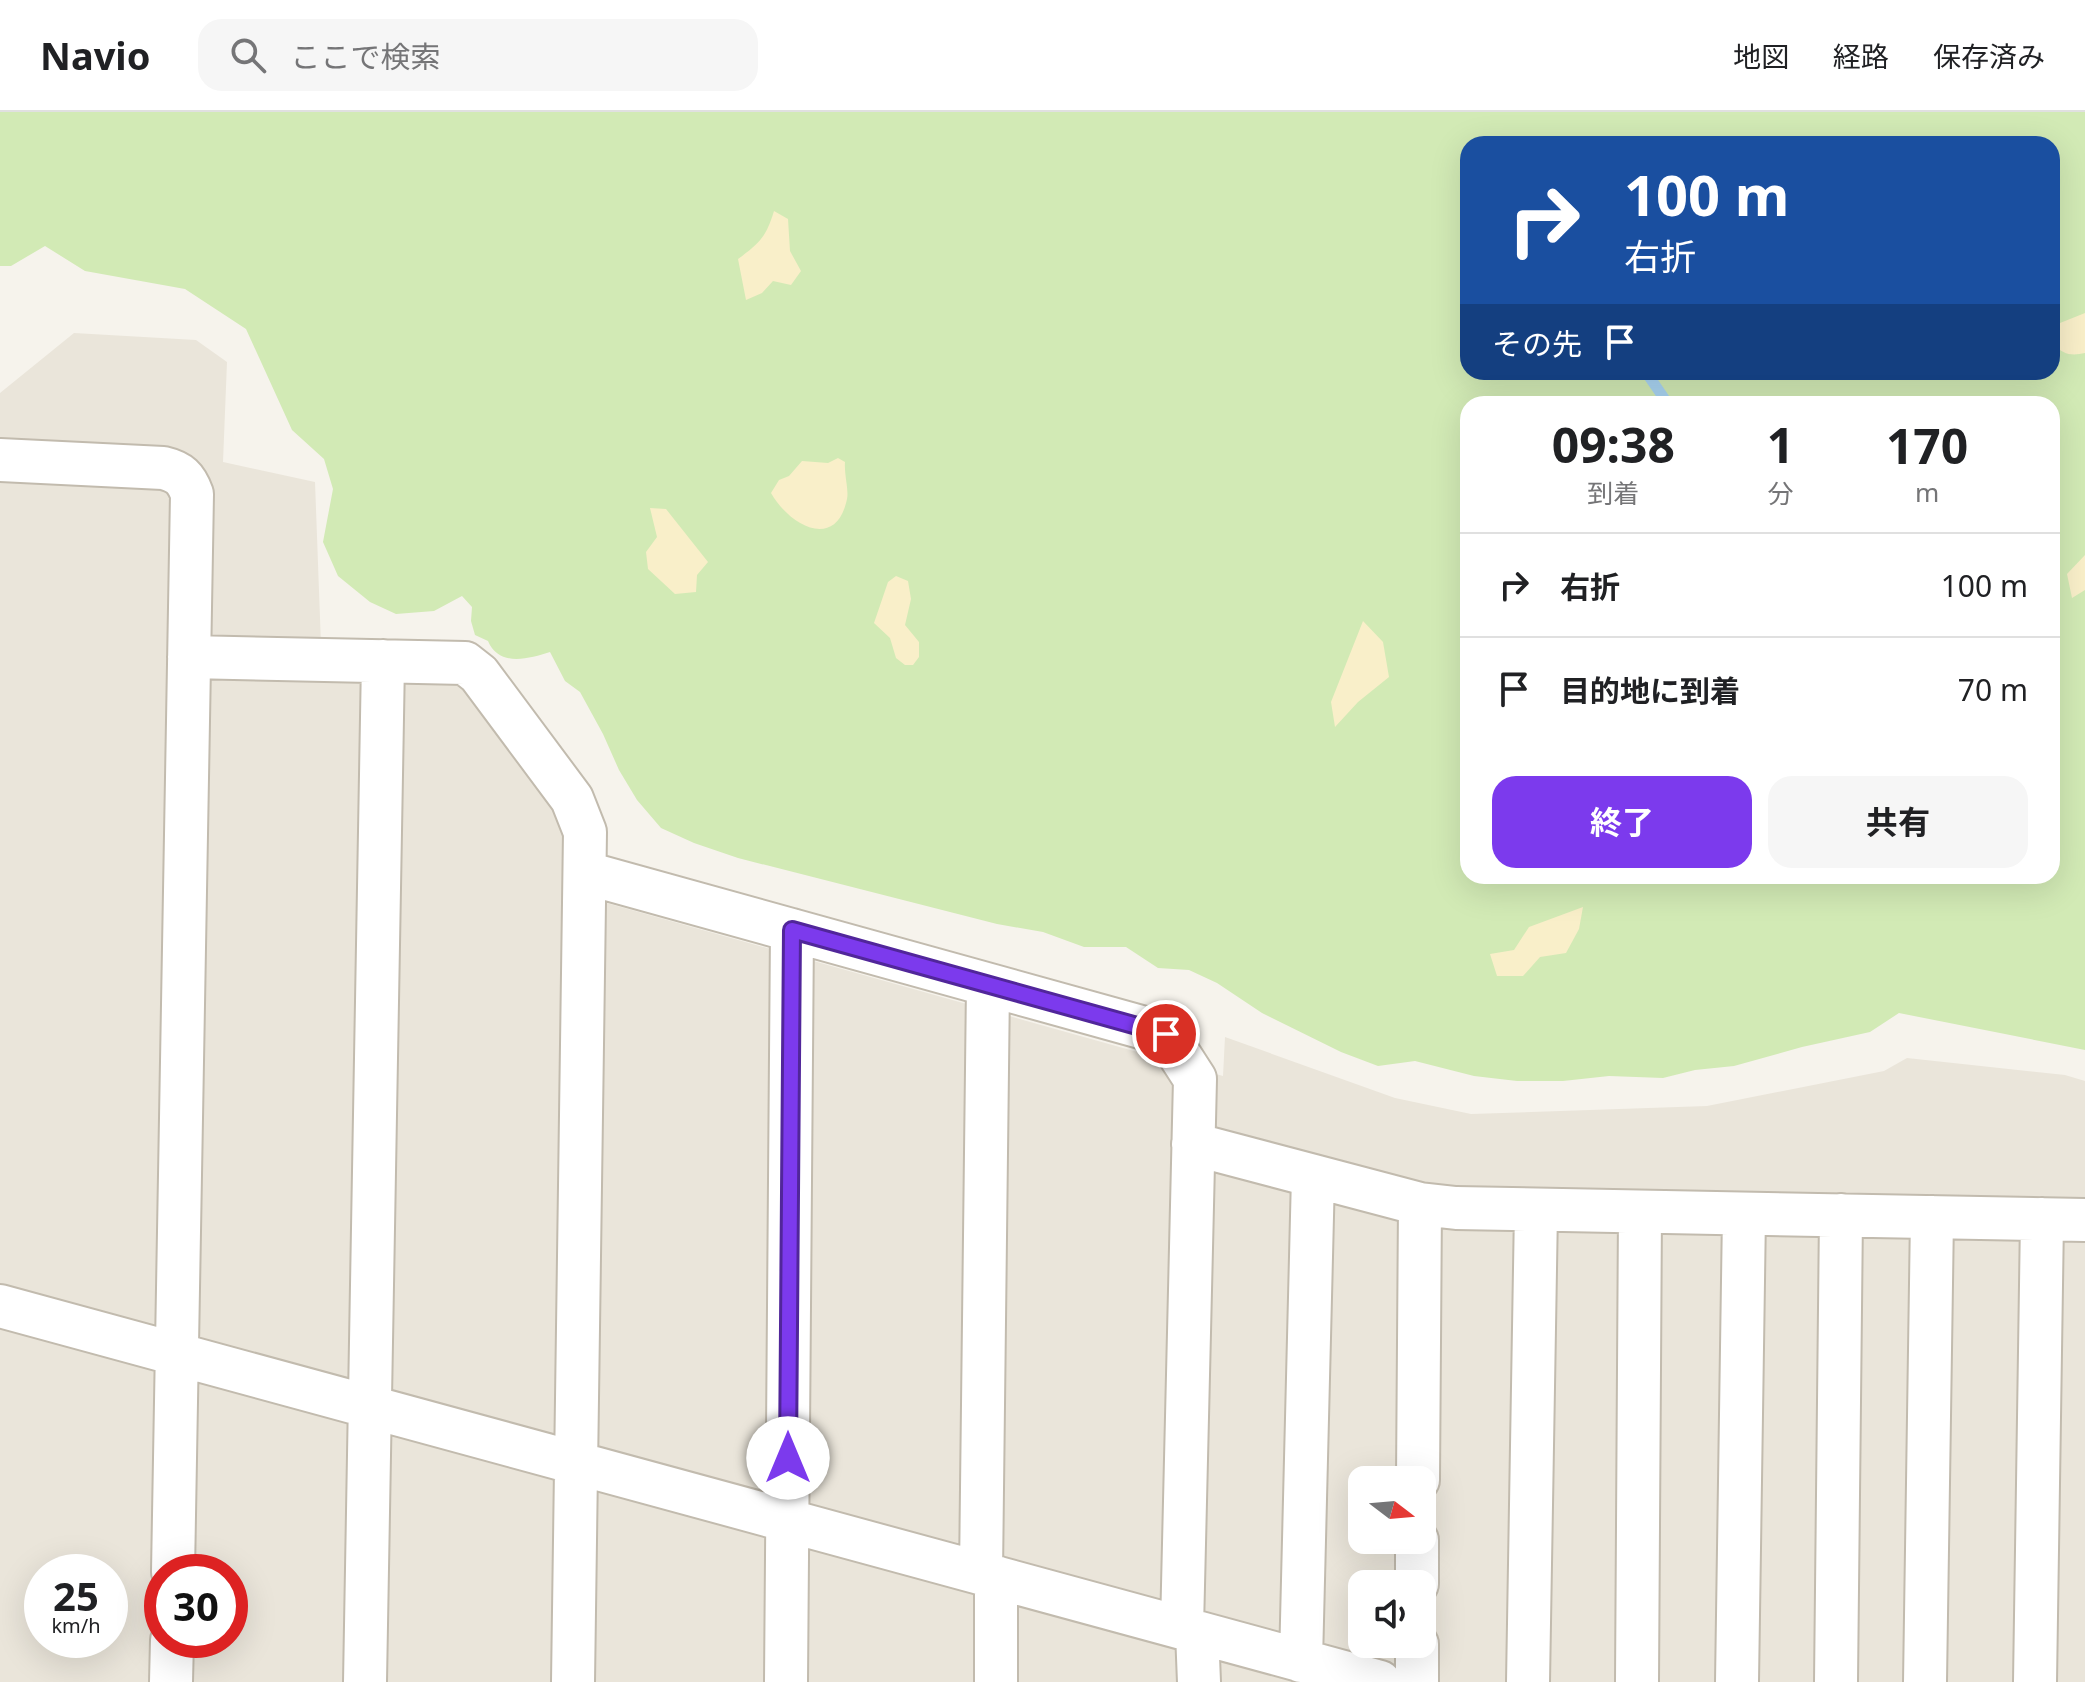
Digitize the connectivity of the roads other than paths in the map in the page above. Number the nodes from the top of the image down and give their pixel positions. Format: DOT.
graph roads {
  1 [pos="0,460"];
  2 [pos="189,657"];
  3 [pos="383,661"];
  4 [pos="586,873"];
  5 [pos="792,930"];
  6 [pos="988,985"];
  7 [pos="1193,1144"];
  8 [pos="1313,1176"];
  9 [pos="1420,1204"];
  10 [pos="1536,1210"];
  11 [pos="1640,1212"];
  12 [pos="1744,1214"];
  13 [pos="1841,1215"];
  14 [pos="1932,1217"];
  15 [pos="2042,1219"];
  16 [pos="2085,1220"];
  17 [pos="0,1306"];
  18 [pos="177,1354"];
  19 [pos="371,1407"];
  20 [pos="578,1463"];
  21 [pos="1418,1466"];
  22 [pos="788,1520"];
  23 [pos="173,1554"];
  24 [pos="989,1575"];
  25 [pos="1190,1630"];
  26 [pos="172,1658"];
  27 [pos="1417,1658"];
  28 [pos="1301,1661"];
  29 [pos="171,1682"];
  30 [pos="365,1682"];
  31 [pos="573,1682"];
  32 [pos="786,1682"];
  33 [pos="996,1682"];
  34 [pos="1199,1682"];
  35 [pos="1380,1682"];
  36 [pos="1417,1682"];
  37 [pos="1528,1682"];
  38 [pos="1637,1682"];
  39 [pos="1737,1682"];
  40 [pos="1836,1682"];
  41 [pos="1925,1682"];
  42 [pos="2035,1682"];
  1 -- 2 [label="street"];
  2 -- 3 [label="street"];
  2 -- 18 [label="street"];
  3 -- 4 [label="street"];
  3 -- 19 [label="street"];
  4 -- 5 [label="street"];
  4 -- 20 [label="street"];
  5 -- 6 [label="street"];
  5 -- 22 [label="street"];
  6 -- 7 [label="street"];
  6 -- 24 [label="street"];
  7 -- 8 [label="street"];
  7 -- 25 [label="street"];
  8 -- 9 [label="street"];
  8 -- 28 [label="street"];
  9 -- 10 [label="street"];
  9 -- 21 [label="street"];
  10 -- 11 [label="street"];
  10 -- 37 [label="street"];
  11 -- 12 [label="street"];
  11 -- 38 [label="street"];
  12 -- 13 [label="street"];
  12 -- 39 [label="street"];
  13 -- 14 [label="street"];
  13 -- 40 [label="street"];
  14 -- 15 [label="street"];
  14 -- 41 [label="street"];
  15 -- 16 [label="street"];
  15 -- 42 [label="street"];
  17 -- 18 [label="street"];
  18 -- 19 [label="street"];
  18 -- 23 [label="street"];
  19 -- 20 [label="street"];
  19 -- 30 [label="street"];
  20 -- 22 [label="street"];
  20 -- 31 [label="street"];
  22 -- 24 [label="street"];
  22 -- 32 [label="street"];
  24 -- 25 [label="street"];
  24 -- 33 [label="street"];
  25 -- 28 [label="street"];
  25 -- 34 [label="street"];
  26 -- 29 [label="street"];
  27 -- 36 [label="street"];
  28 -- 35 [label="street"];
}
